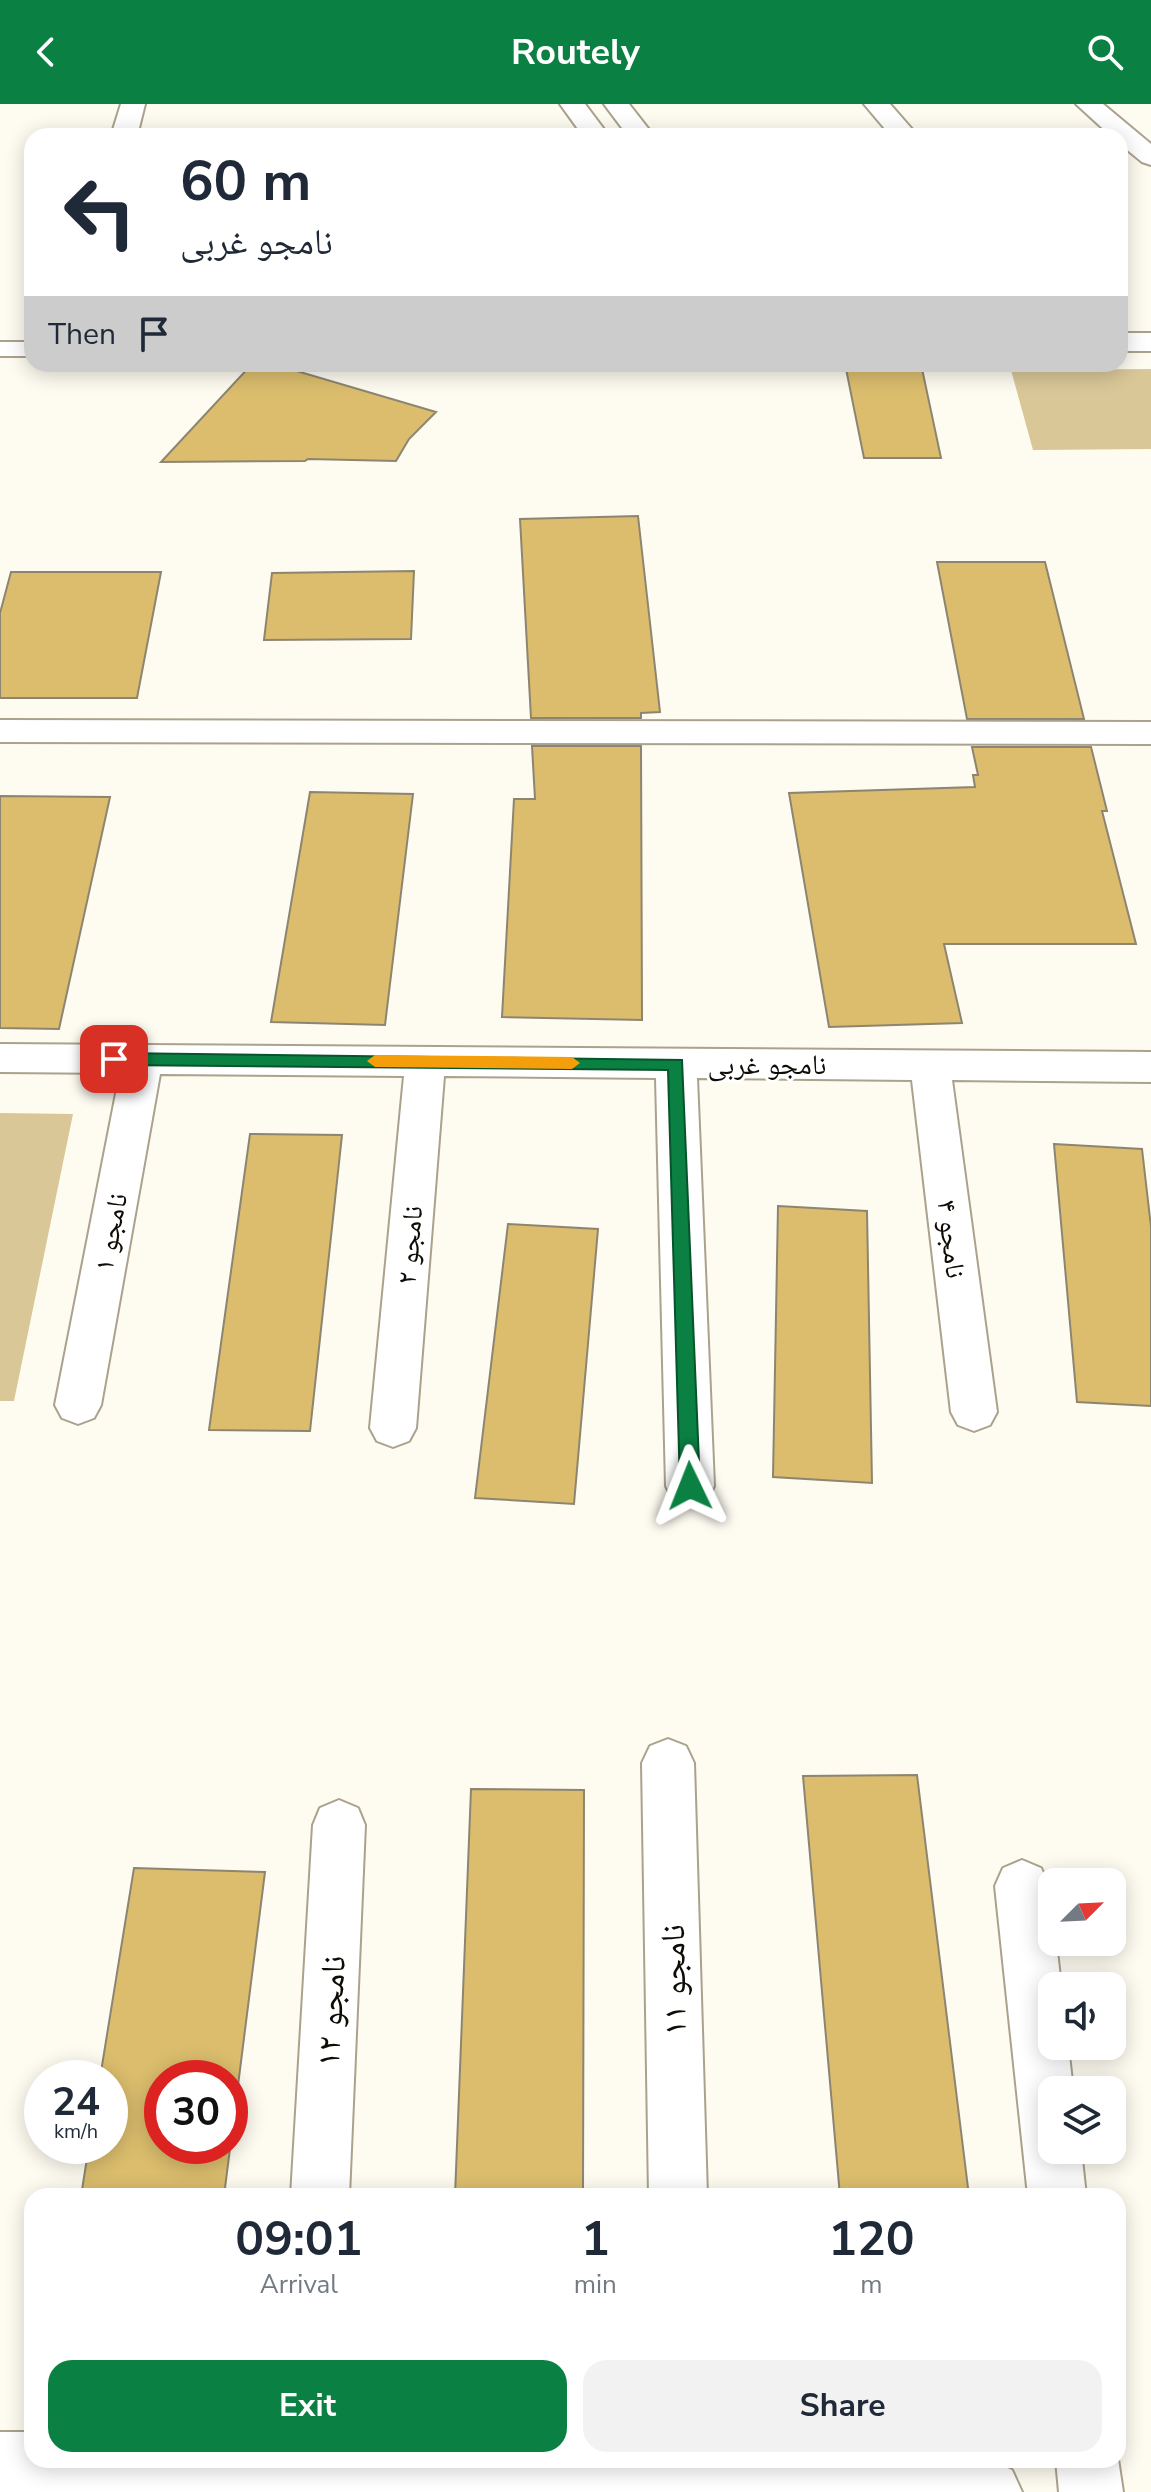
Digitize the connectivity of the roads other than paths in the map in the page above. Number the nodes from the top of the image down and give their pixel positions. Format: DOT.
graph roads {
  1 [pos="133,104"];
  2 [pos="572,104"];
  3 [pos="616,104"];
  4 [pos="876,104"];
  5 [pos="1088,104"];
  6 [pos="126,128"];
  7 [pos="590,128"];
  8 [pos="635,128"];
  9 [pos="898,128"];
  10 [pos="1117,128"];
  11 [pos="1128,138"];
  12 [pos="1151,157"];
  13 [pos="1128,342"];
  14 [pos="1151,342"];
  15 [pos="0,349"];
  16 [pos="24,349"];
  17 [pos="0,731"];
  18 [pos="1151,733"];
  19 [pos="0,1058"];
  20 [pos="143,1059"];
  21 [pos="425,1062"];
  22 [pos="676,1064"];
  23 [pos="930,1065"];
  24 [pos="1151,1067"];
  25 [pos="78,1405"];
  26 [pos="974,1412"];
  27 [pos="393,1428"];
  28 [pos="690,1486"];
  29 [pos="668,1763"];
  30 [pos="339,1825"];
  31 [pos="1022,1886"];
  32 [pos="320,2188"];
  33 [pos="678,2188"];
  34 [pos="1056,2188"];
  35 [pos="0,2463"];
  36 [pos="24,2463"];
  37 [pos="458,2468"];
  38 [pos="1088,2468"];
  39 [pos="684,2471"];
  40 [pos="990,2492"];
  41 [pos="1091,2492"];
  1 -- 6 [label="street"];
  2 -- 7 [label="street"];
  3 -- 8 [label="street"];
  4 -- 9 [label="street"];
  5 -- 10 [label="street"];
  11 -- 12 [label="street"];
  13 -- 14 [label="street"];
  15 -- 16 [label="lane"];
  17 -- 18 [label="street"];
  19 -- 20 [label="street, نامجو غربی"];
  20 -- 21 [label="street, نامجو غربی"];
  20 -- 25 [label="street, نامجو ۱"];
  21 -- 22 [label="street, نامجو غربی"];
  21 -- 27 [label="street, نامجو ۲"];
  22 -- 23 [label="street, نامجو غربی"];
  22 -- 28 [label="street"];
  23 -- 24 [label="street, نامجو غربی"];
  23 -- 26 [label="street, نامجو ۴"];
  29 -- 33 [label="street, نامجو ۱۱"];
  30 -- 32 [label="street, نامجو ۱۲"];
  31 -- 34 [label="street"];
  35 -- 36 [label="street"];
  37 -- 39 [label="street"];
  38 -- 41 [label="street"];
  39 -- 40 [label="street"];
}
